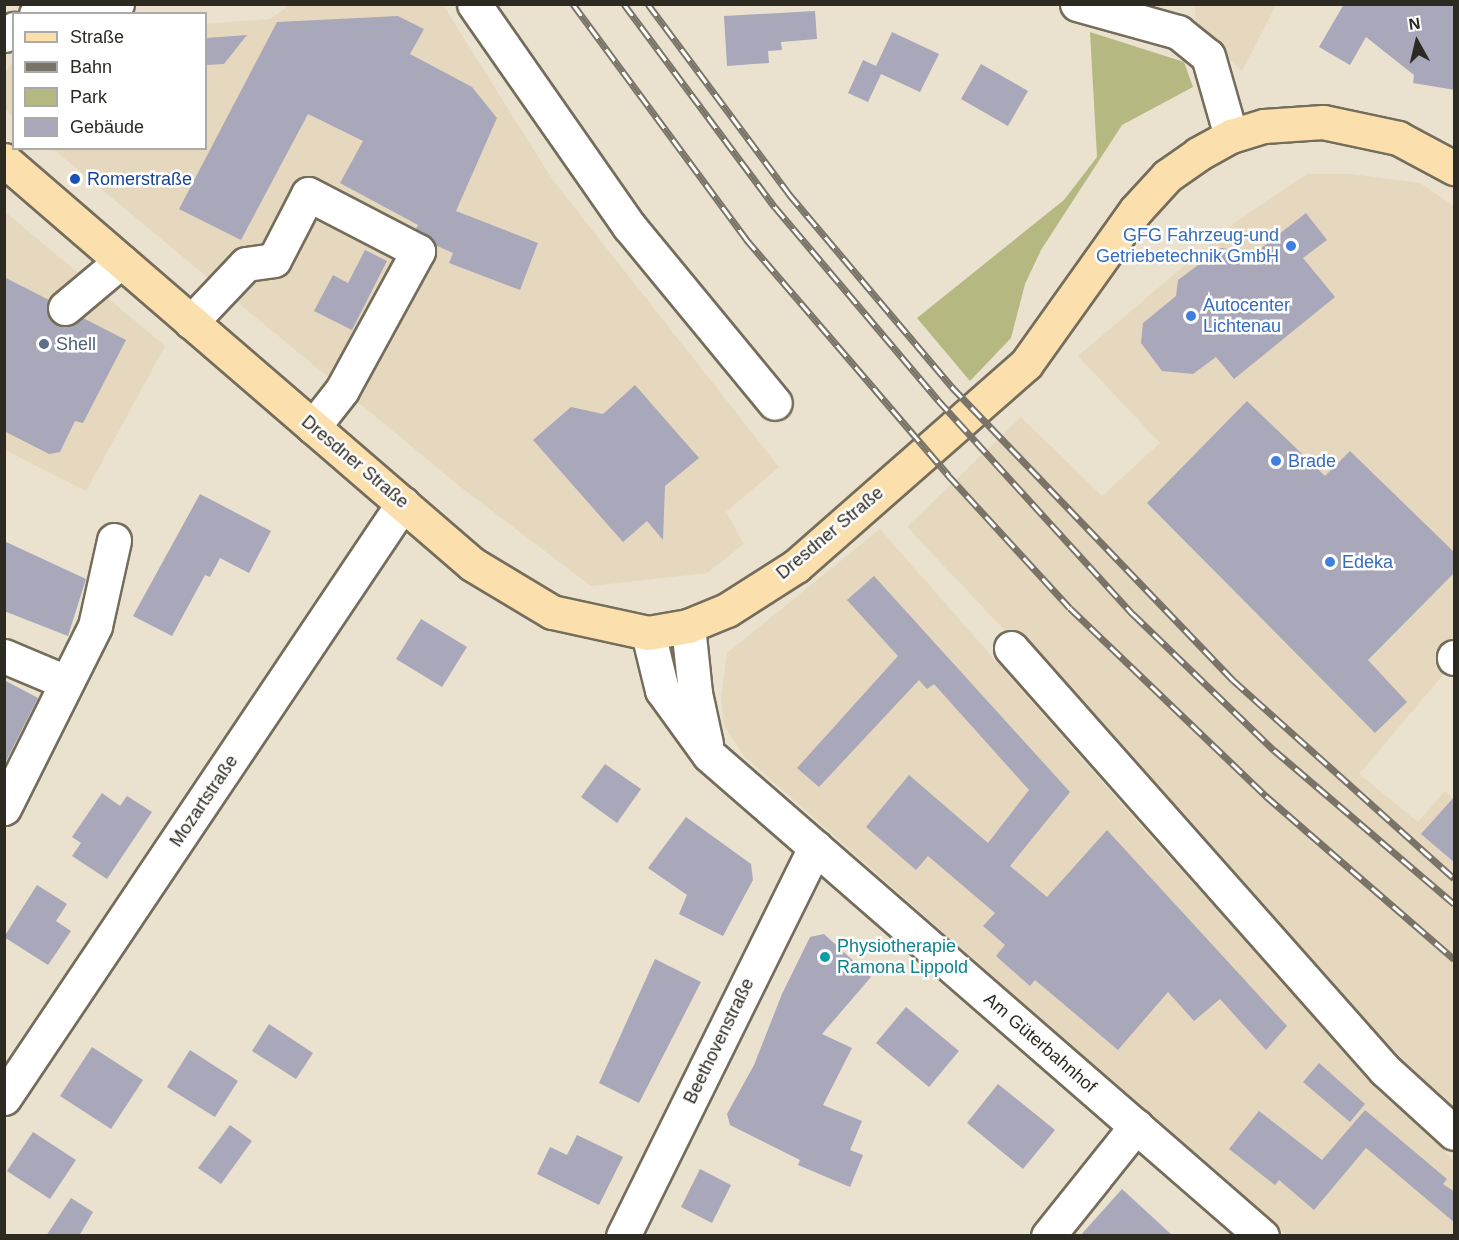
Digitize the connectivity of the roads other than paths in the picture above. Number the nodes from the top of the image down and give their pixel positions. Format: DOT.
graph roads {
  1 [pos="117,4"];
  2 [pos="474,4"];
  3 [pos="1077,4"];
  4 [pos="39,12"];
  5 [pos="1232,136"];
  6 [pos="4,160"];
  7 [pos="1455,168"];
  8 [pos="121,261"];
  9 [pos="65,308"];
  10 [pos="191,322"];
  11 [pos="775,403"];
  12 [pos="313,427"];
  13 [pos="404,503"];
  14 [pos="114,540"];
  15 [pos="688,626"];
  16 [pos="648,633"];
  17 [pos="1011,648"];
  18 [pos="4,656"];
  19 [pos="66,681"];
  20 [pos="709,755"];
  21 [pos="4,808"];
  22 [pos="814,847"];
  23 [pos="4,1098"];
  24 [pos="1136,1126"];
  25 [pos="1455,1133"];
  26 [pos="623,1236"];
  27 [pos="1048,1236"];
  28 [pos="1262,1236"];
  1 -- 4 [label="street"];
  2 -- 11 [label="street"];
  3 -- 5 [label="street"];
  5 -- 7 [label="main road, Dresdner Straße"];
  5 -- 15 [label="main road, Dresdner Straße"];
  6 -- 8 [label="main road, Dresdner Straße"];
  8 -- 9 [label="street"];
  8 -- 10 [label="main road, Dresdner Straße"];
  10 -- 12 [label="main road, Dresdner Straße"];
  10 -- 12 [label="street"];
  12 -- 13 [label="main road, Dresdner Straße"];
  13 -- 16 [label="main road, Dresdner Straße"];
  13 -- 23 [label="street, Mozartstraße"];
  14 -- 19 [label="street"];
  15 -- 16 [label="main road, Dresdner Straße"];
  15 -- 20 [label="street"];
  16 -- 20 [label="street, Am Güterbahnhof"];
  17 -- 25 [label="street"];
  18 -- 19 [label="street"];
  19 -- 21 [label="street"];
  20 -- 22 [label="street, Am Güterbahnhof"];
  22 -- 24 [label="street, Am Güterbahnhof"];
  22 -- 26 [label="street, Beethovenstraße"];
  24 -- 27 [label="street"];
  24 -- 28 [label="street, Am Güterbahnhof"];
}
